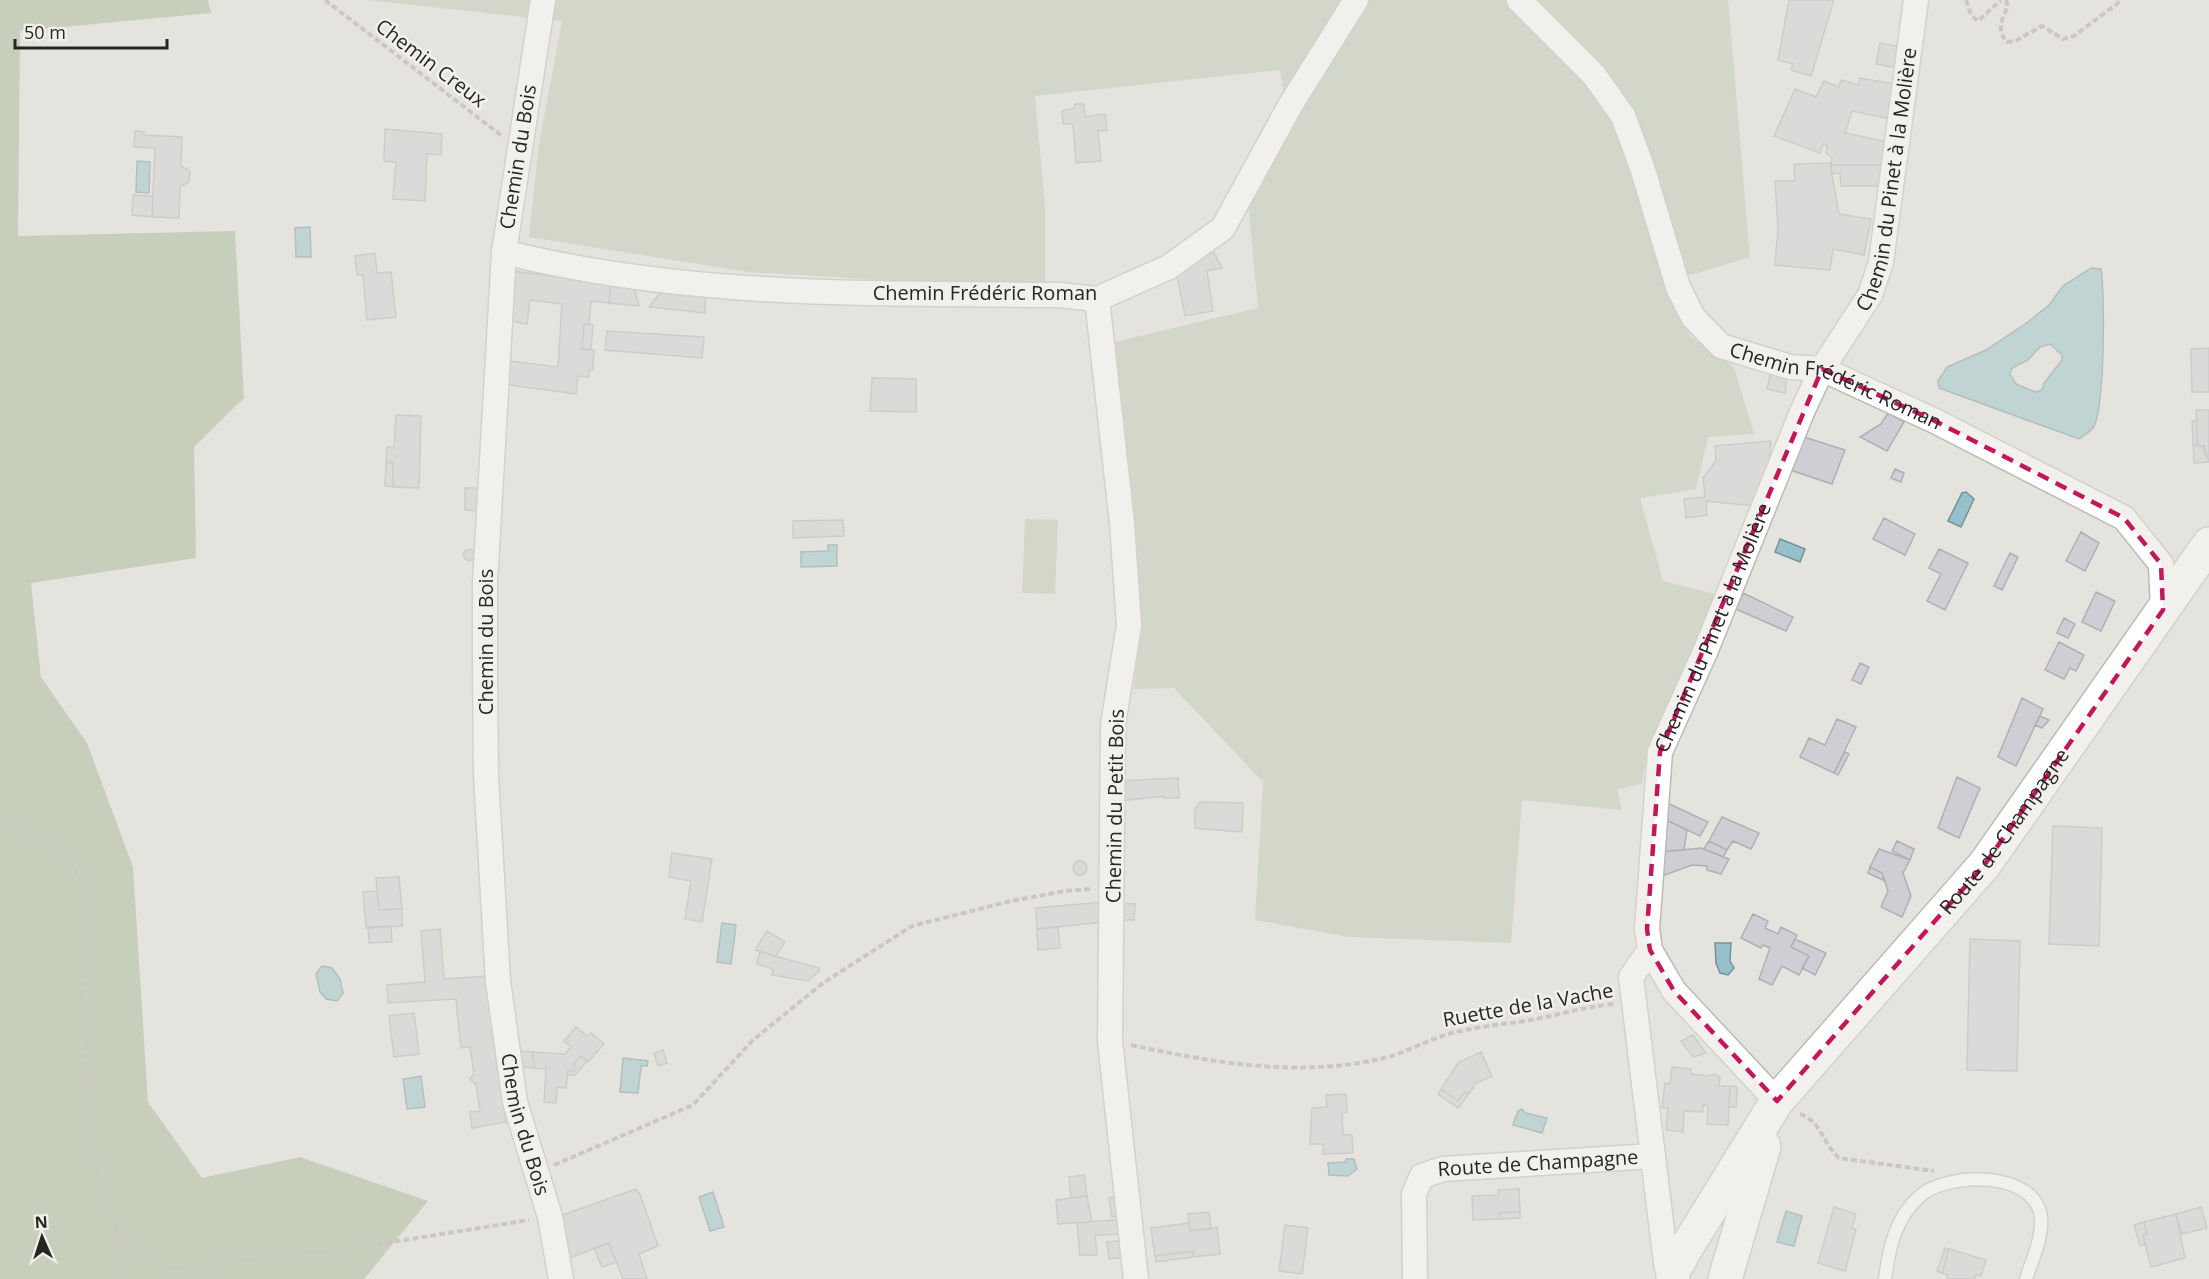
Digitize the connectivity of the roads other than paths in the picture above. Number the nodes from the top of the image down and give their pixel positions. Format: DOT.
graph roads {
  1 [pos="543,0"];
  2 [pos="1356,0"];
  3 [pos="1519,0"];
  4 [pos="1916,0"];
  5 [pos="504,252"];
  6 [pos="1097,298"];
  7 [pos="1822,369"];
  8 [pos="2209,544"];
  9 [pos="2163,610"];
  10 [pos="1650,950"];
  11 [pos="1786,1107"];
  12 [pos="1653,1156"];
  13 [pos="1673,1276"];
  14 [pos="561,1279"];
  15 [pos="1136,1279"];
  16 [pos="1415,1279"];
  17 [pos="1725,1279"];
  18 [pos="1885,1279"];
  19 [pos="2026,1279"];
  1 -- 5 [label="street, Chemin du Bois"];
  2 -- 6 [label="street, Chemin Frédéric Roman"];
  3 -- 7 [label="street, Chemin Frédéric Roman"];
  4 -- 7 [label="street, Chemin du Pinet à la Molière"];
  5 -- 6 [label="street, Chemin Frédéric Roman"];
  5 -- 14 [label="street, Chemin du Bois"];
  6 -- 15 [label="street, Chemin du Petit Bois"];
  7 -- 9 [label="street, Chemin Frédéric Roman"];
  7 -- 10 [label="street, Chemin du Pinet à la Molière"];
  8 -- 9 [label="street, Route de Champagne"];
  9 -- 11 [label="street, Route de Champagne"];
  10 -- 11 [label="street"];
  10 -- 12 [label="street"];
  11 -- 13 [label="street, Route de Champagne"];
  11 -- 17 [label="street, Route de Champagne"];
  12 -- 13 [label="street"];
  12 -- 16 [label="street, Route de Champagne"];
  18 -- 19 [label="lane"];
}
